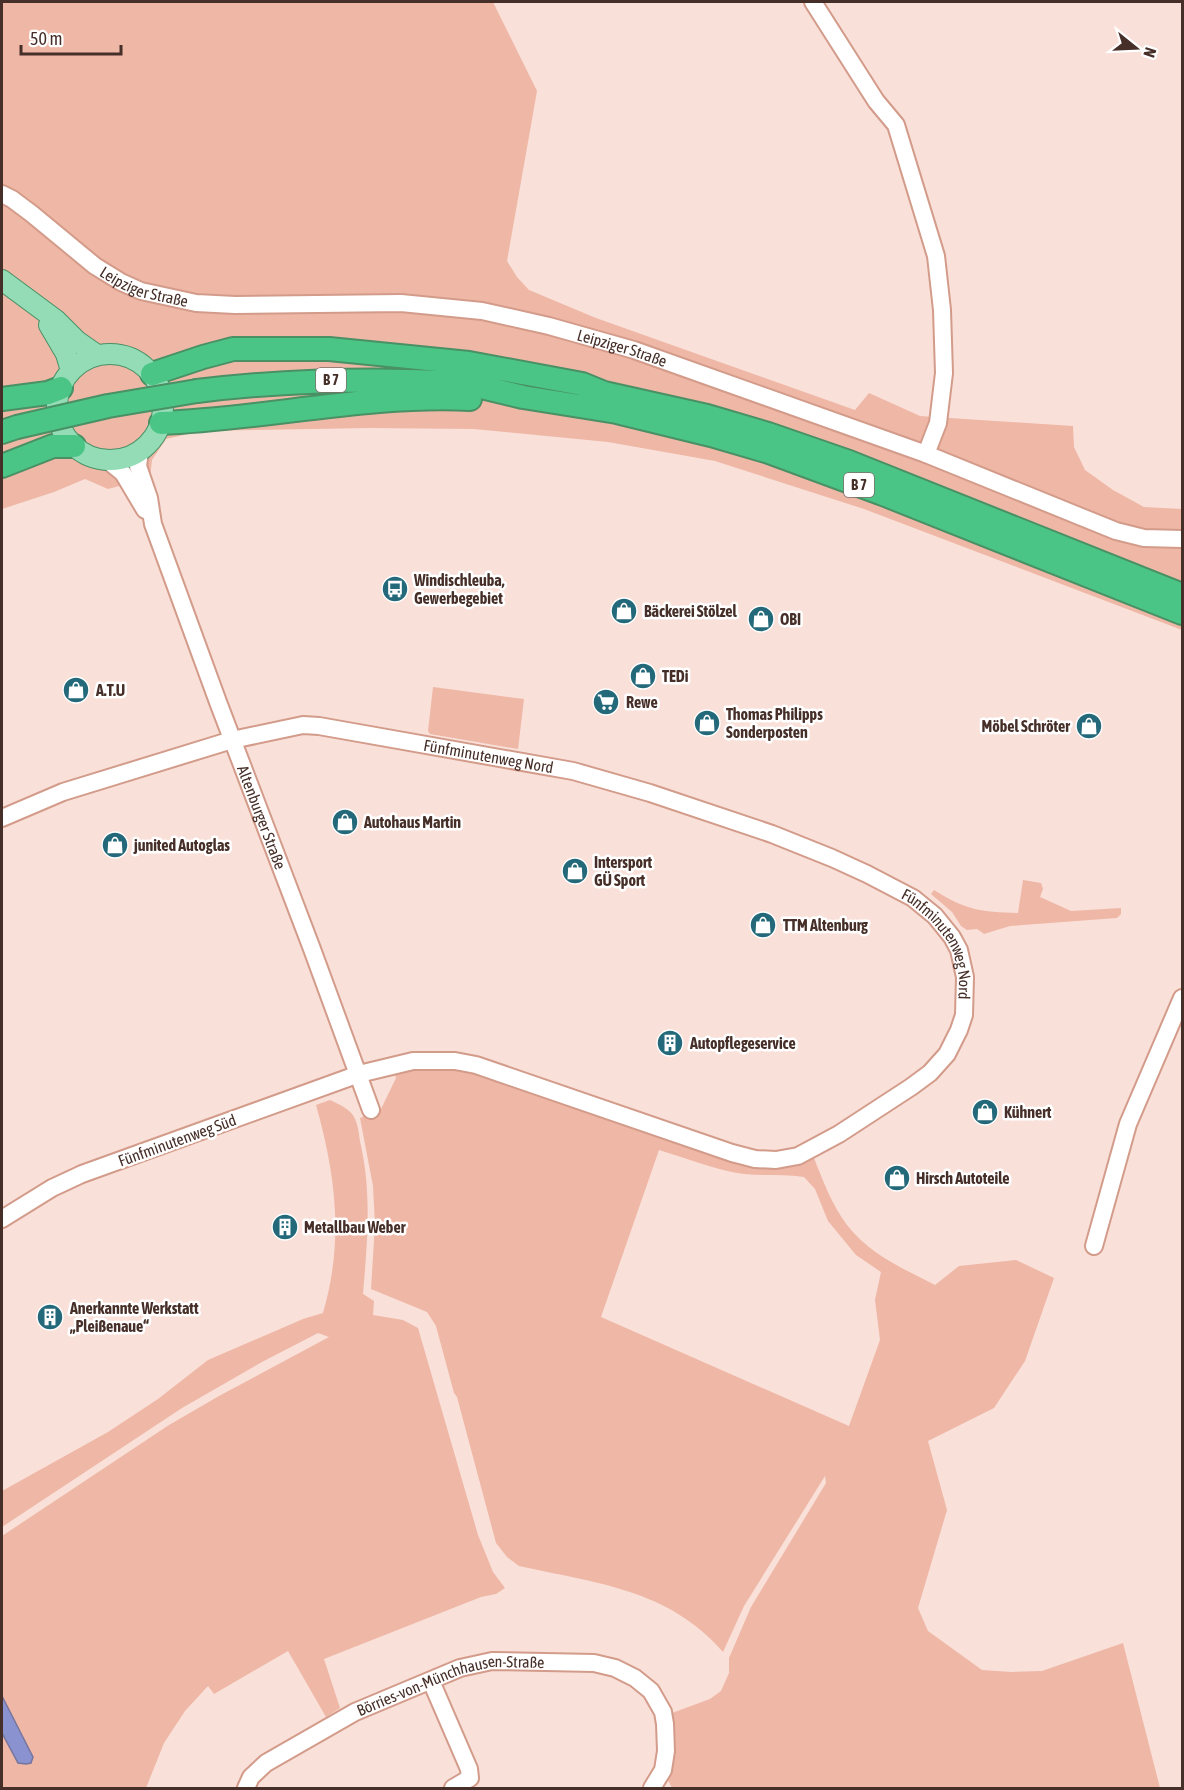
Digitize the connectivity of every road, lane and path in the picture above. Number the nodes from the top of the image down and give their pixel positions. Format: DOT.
graph roads {
  1 [pos="813,2"];
  2 [pos="2,194"];
  3 [pos="2,280"];
  4 [pos="36,306"];
  5 [pos="97,355"];
  6 [pos="152,374"];
  7 [pos="66,380"];
  8 [pos="465,383"];
  9 [pos="604,393"];
  10 [pos="523,397"];
  11 [pos="2,399"];
  12 [pos="161,423"];
  13 [pos="9,430"];
  14 [pos="74,446"];
  15 [pos="140,451"];
  16 [pos="926,454"];
  17 [pos="107,460"];
  18 [pos="2,466"];
  19 [pos="153,524"];
  20 [pos="1182,539"];
  21 [pos="1182,595"];
  22 [pos="1182,613"];
  23 [pos="232,740"];
  24 [pos="2,818"];
  25 [pos="1182,998"];
  26 [pos="359,1074"];
  27 [pos="371,1110"];
  28 [pos="2,1219"];
  29 [pos="1094,1246"];
  30 [pos="431,1682"];
  31 [pos="246,1788"];
  32 [pos="453,1788"];
  33 [pos="652,1788"];
  1 -- 16 [label="street"];
  2 -- 16 [label="street, Leipziger Straße"];
  3 -- 4 [label="main road"];
  4 -- 5 [label="main road"];
  4 -- 7 [label="main road"];
  5 -- 6 [label="main road"];
  5 -- 7 [label="main road"];
  6 -- 9 [label="highway"];
  6 -- 12 [label="main road"];
  7 -- 11 [label="highway"];
  7 -- 14 [label="main road"];
  8 -- 9 [label="highway, B 7"];
  8 -- 10 [label="highway, B 7"];
  8 -- 13 [label="highway, B 7, bridge"];
  9 -- 21 [label="highway, B 7"];
  10 -- 12 [label="highway"];
  10 -- 22 [label="highway, B 7"];
  12 -- 15 [label="main road"];
  14 -- 17 [label="main road"];
  14 -- 18 [label="highway"];
  15 -- 17 [label="main road"];
  15 -- 19 [label="street, Altenburger Straße"];
  16 -- 20 [label="street, Leipziger Straße"];
  17 -- 19 [label="street, Altenburger Straße"];
  19 -- 23 [label="street, Altenburger Straße"];
  23 -- 24 [label="street"];
  23 -- 26 [label="street, Altenburger Straße"];
  23 -- 26 [label="street, Fünfminutenweg Nord"];
  25 -- 29 [label="street"];
  26 -- 27 [label="street, Altenburger Straße"];
  26 -- 28 [label="street, Fünfminutenweg Süd"];
  30 -- 31 [label="street, Börries-von-Münchhausen-Straße"];
  30 -- 32 [label="street"];
  30 -- 33 [label="street, Börries-von-Münchhausen-Straße"];
}
